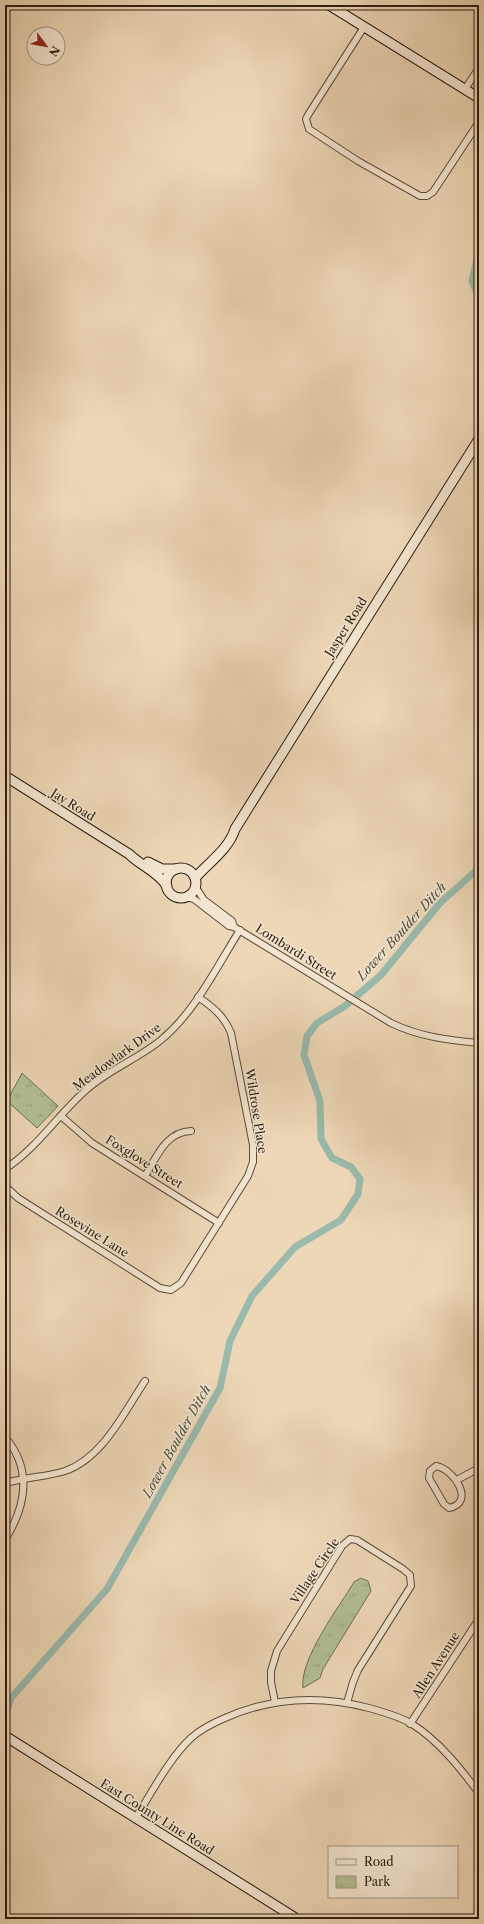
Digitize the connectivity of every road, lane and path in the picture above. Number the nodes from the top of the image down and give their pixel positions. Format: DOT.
graph roads {
  1 [pos="329,5"];
  2 [pos="364,27"];
  3 [pos="479,68"];
  4 [pos="465,89"];
  5 [pos="479,98"];
  6 [pos="479,122"];
  7 [pos="479,439"];
  8 [pos="5,776"];
  9 [pos="235,829"];
  10 [pos="129,854"];
  11 [pos="180,869"];
  12 [pos="195,882"];
  13 [pos="167,886"];
  14 [pos="186,897"];
  15 [pos="237,928"];
  16 [pos="198,997"];
  17 [pos="479,1043"];
  18 [pos="61,1116"];
  19 [pos="191,1131"];
  20 [pos="5,1169"];
  21 [pos="145,1176"];
  22 [pos="5,1186"];
  23 [pos="219,1223"];
  24 [pos="171,1290"];
  25 [pos="145,1381"];
  26 [pos="5,1437"];
  27 [pos="479,1468"];
  28 [pos="23,1477"];
  29 [pos="457,1480"];
  30 [pos="6,1483"];
  31 [pos="5,1540"];
  32 [pos="479,1618"];
  33 [pos="275,1702"];
  34 [pos="348,1703"];
  35 [pos="410,1724"];
  36 [pos="6,1737"];
  37 [pos="479,1793"];
  38 [pos="136,1817"];
  39 [pos="297,1919"];
  1 -- 2 [label="street"];
  2 -- 4 [label="street"];
  2 -- 6 [label="street"];
  3 -- 4 [label="street"];
  4 -- 5 [label="street"];
  7 -- 9 [label="street, Jasper Road"];
  8 -- 10 [label="street, Jay Road"];
  9 -- 11 [label="street, Jasper Road"];
  9 -- 12 [label="street, Jasper Road"];
  10 -- 11 [label="street, Jay Road"];
  10 -- 13 [label="street, Jay Road"];
  11 -- 12 [label="street"];
  11 -- 13 [label="street"];
  12 -- 14 [label="street"];
  12 -- 15 [label="street, Lombardi Street"];
  13 -- 14 [label="street"];
  14 -- 15 [label="street, Lombardi Street"];
  15 -- 16 [label="street, Meadowlark Drive"];
  15 -- 17 [label="street, Lombardi Street"];
  16 -- 18 [label="street, Meadowlark Drive"];
  16 -- 23 [label="street, Wildrose Place"];
  18 -- 20 [label="street, Meadowlark Drive"];
  18 -- 21 [label="street, Foxglove Street"];
  19 -- 21 [label="street"];
  21 -- 23 [label="street, Foxglove Street"];
  22 -- 24 [label="street, Rosevine Lane"];
  23 -- 24 [label="street, Wildrose Place"];
  25 -- 28 [label="street"];
  26 -- 28 [label="street"];
  27 -- 29 [label="street"];
  28 -- 30 [label="street"];
  28 -- 31 [label="street"];
  29 -- 29 [label="street"];
  32 -- 35 [label="street, Allen Avenue"];
  33 -- 34 [label="street"];
  33 -- 34 [label="street, Village Circle"];
  33 -- 38 [label="street"];
  34 -- 35 [label="street"];
  35 -- 37 [label="street"];
  36 -- 38 [label="street, East County Line Road"];
  38 -- 39 [label="street, East County Line Road"];
}
